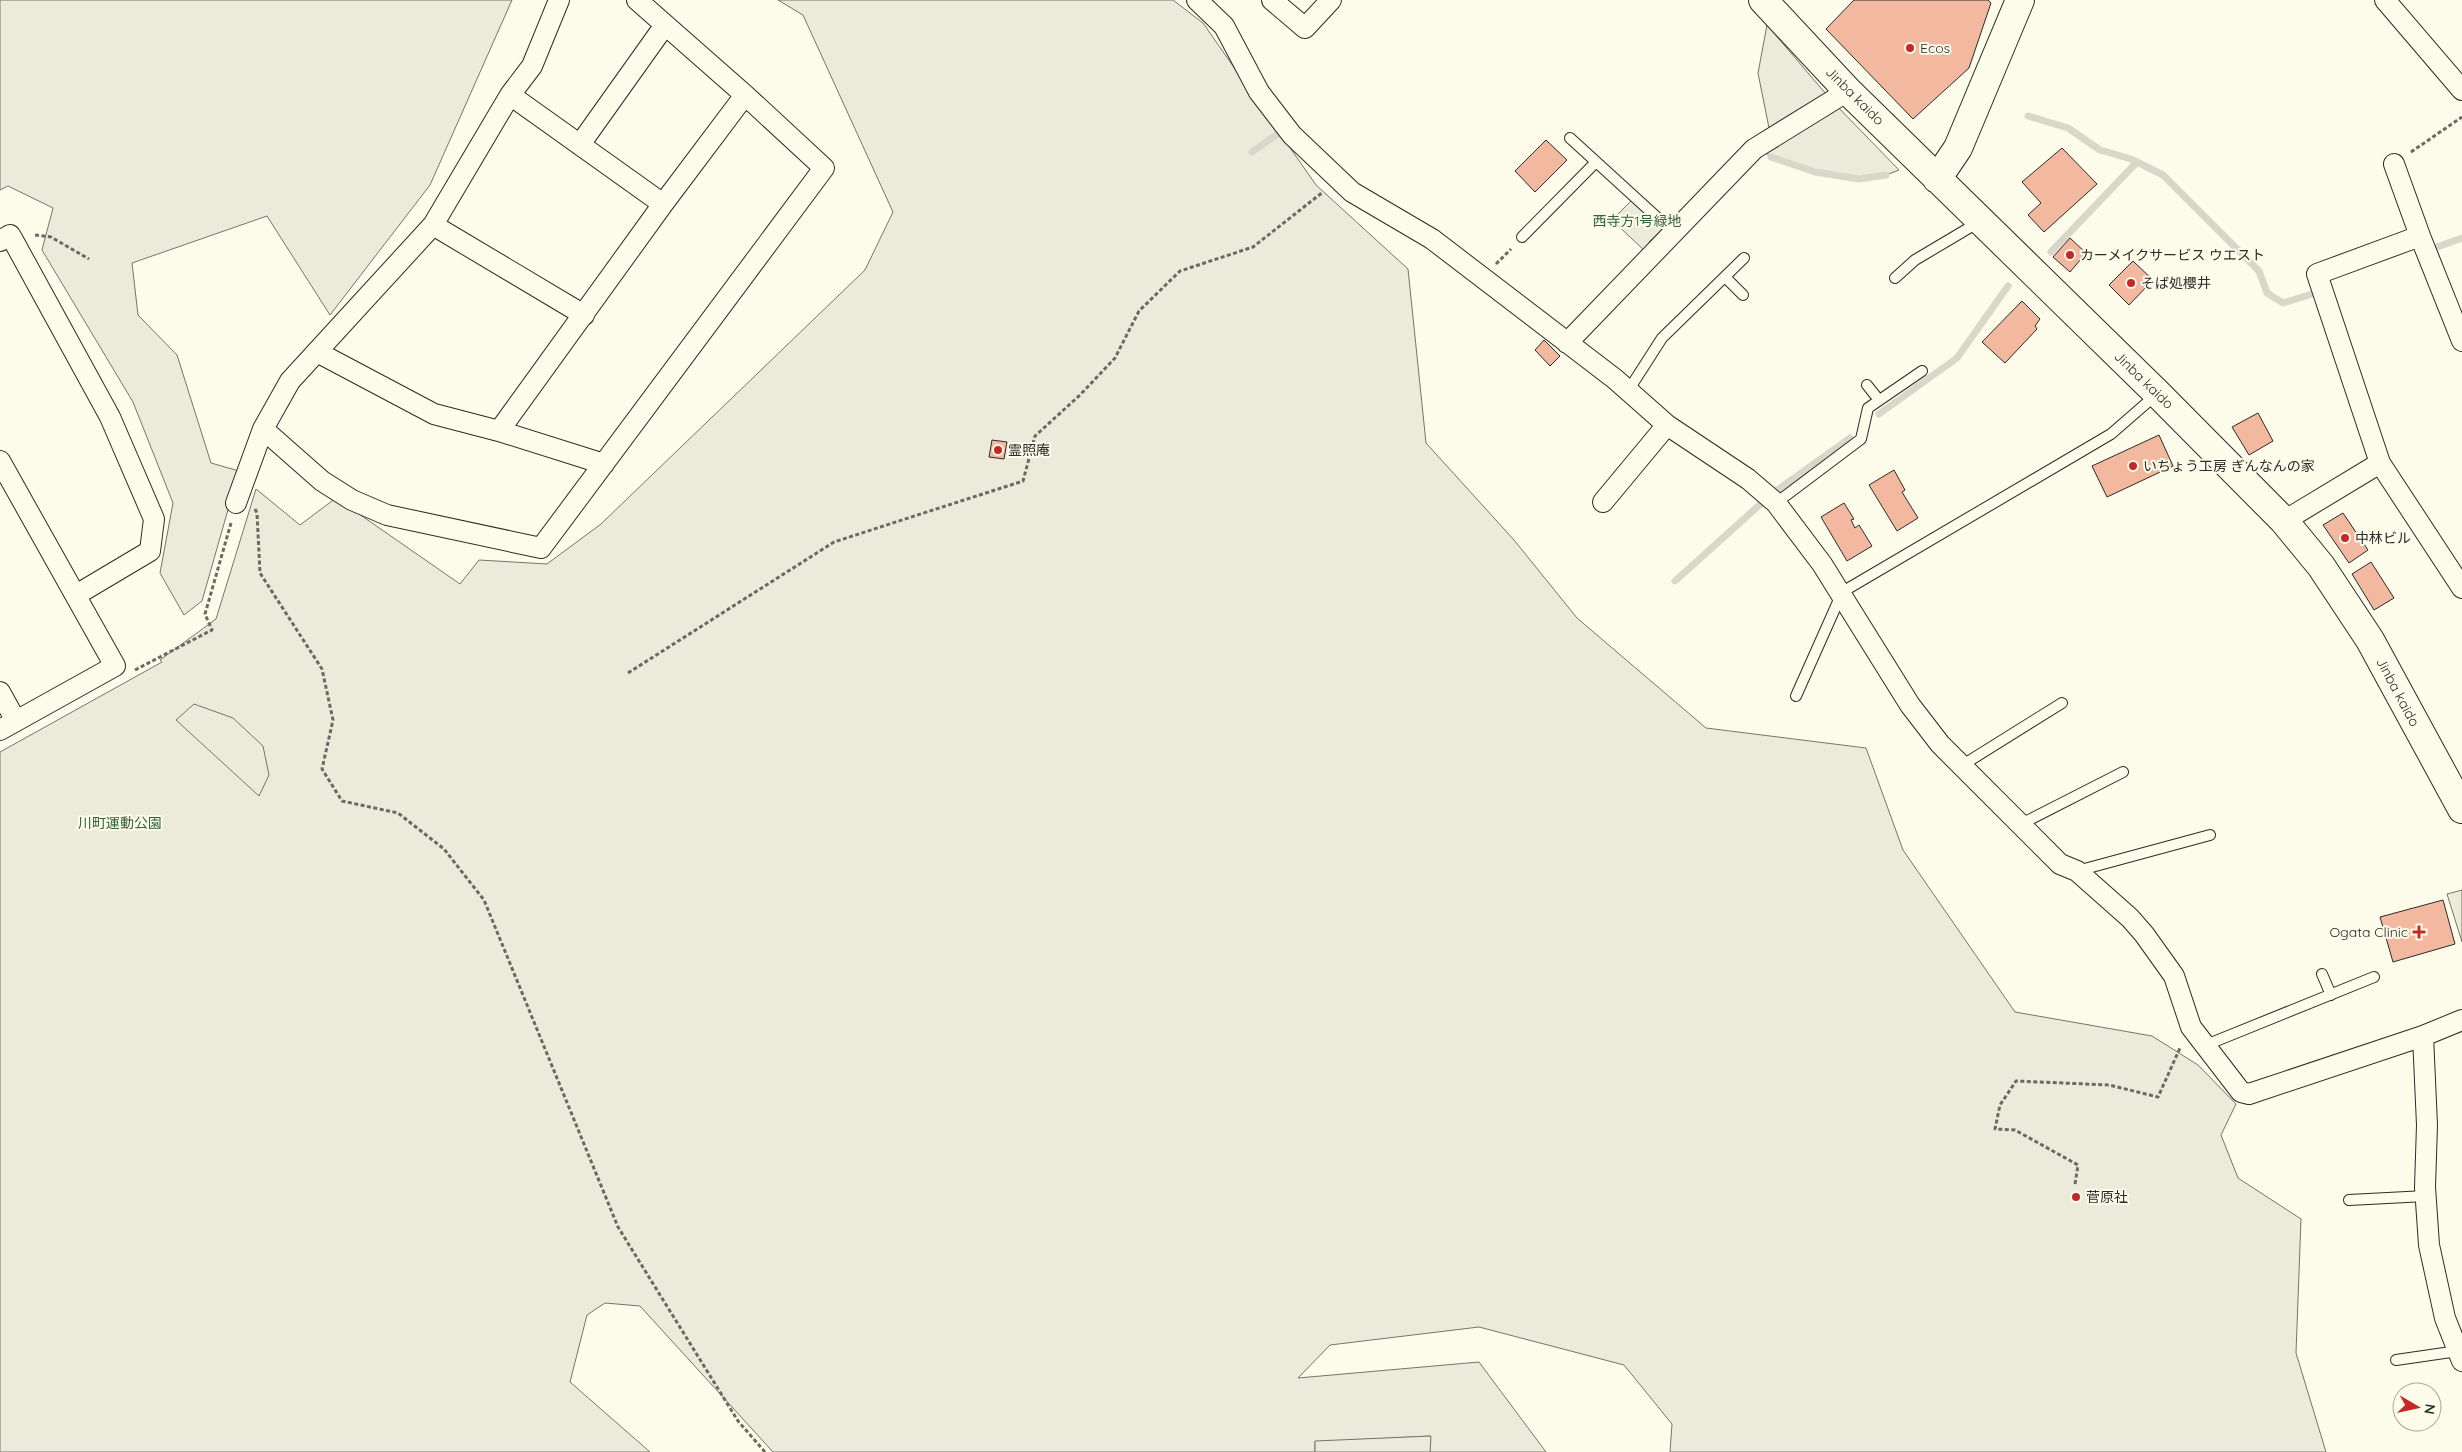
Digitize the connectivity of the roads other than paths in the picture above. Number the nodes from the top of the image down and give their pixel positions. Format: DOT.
graph roads {
  1 [pos="559,0"];
  2 [pos="637,0"];
  3 [pos="1197,0"];
  4 [pos="1272,0"];
  5 [pos="1331,0"];
  6 [pos="1763,0"];
  7 [pos="2020,0"];
  8 [pos="2385,0"];
  9 [pos="665,26"];
  10 [pos="2462,90"];
  11 [pos="1848,91"];
  12 [pos="510,94"];
  13 [pos="745,95"];
  14 [pos="1570,138"];
  15 [pos="581,143"];
  16 [pos="1596,162"];
  17 [pos="2394,164"];
  18 [pos="1937,179"];
  19 [pos="663,204"];
  20 [pos="1980,222"];
  21 [pos="433,225"];
  22 [pos="1673,232"];
  23 [pos="2420,236"];
  24 [pos="1522,237"];
  25 [pos="7,240"];
  26 [pos="1744,258"];
  27 [pos="1725,277"];
  28 [pos="1895,278"];
  29 [pos="1743,294"];
  30 [pos="584,315"];
  31 [pos="2462,341"];
  32 [pos="1567,343"];
  33 [pos="317,352"];
  34 [pos="1922,371"];
  35 [pos="1867,385"];
  36 [pos="1628,390"];
  37 [pos="2158,394"];
  38 [pos="1879,400"];
  39 [pos="1668,426"];
  40 [pos="263,430"];
  41 [pos="499,431"];
  42 [pos="0,462"];
  43 [pos="2380,463"];
  44 [pos="604,464"];
  45 [pos="239,496"];
  46 [pos="1603,502"];
  47 [pos="1776,503"];
  48 [pos="2284,521"];
  49 [pos="2462,588"];
  50 [pos="76,595"];
  51 [pos="1841,595"];
  52 [pos="0,692"];
  53 [pos="1796,696"];
  54 [pos="2062,703"];
  55 [pos="8,726"];
  56 [pos="1961,766"];
  57 [pos="2123,772"];
  58 [pos="2462,809"];
  59 [pos="2021,824"];
  60 [pos="2210,835"];
  61 [pos="2077,871"];
  62 [pos="2322,974"];
  63 [pos="2374,977"];
  64 [pos="2331,995"];
  65 [pos="2462,1020"];
  66 [pos="2423,1036"];
  67 [pos="2206,1045"];
  68 [pos="2426,1196"];
  69 [pos="2349,1200"];
  70 [pos="2460,1356"];
  71 [pos="2396,1360"];
  1 -- 12 [label="street"];
  2 -- 9 [label="street"];
  3 -- 32 [label="street"];
  4 -- 5 [label="street"];
  6 -- 11 [label="main road, Jinba kaido"];
  7 -- 18 [label="main road"];
  8 -- 10 [label="street"];
  9 -- 13 [label="street"];
  9 -- 15 [label="street"];
  11 -- 18 [label="main road, Jinba kaido"];
  11 -- 22 [label="street"];
  12 -- 15 [label="street"];
  12 -- 21 [label="street"];
  13 -- 19 [label="street"];
  13 -- 44 [label="street"];
  14 -- 16 [label="lane"];
  15 -- 19 [label="street"];
  16 -- 22 [label="lane"];
  16 -- 24 [label="lane"];
  17 -- 23 [label="street"];
  18 -- 20 [label="main road, Jinba kaido"];
  19 -- 30 [label="street"];
  20 -- 28 [label="lane"];
  20 -- 37 [label="main road, Jinba kaido"];
  21 -- 30 [label="street"];
  21 -- 33 [label="street"];
  22 -- 32 [label="street"];
  23 -- 31 [label="street"];
  23 -- 43 [label="street"];
  25 -- 50 [label="street"];
  26 -- 27 [label="lane"];
  27 -- 29 [label="lane"];
  27 -- 36 [label="lane"];
  30 -- 41 [label="street"];
  32 -- 36 [label="street"];
  33 -- 40 [label="street"];
  33 -- 41 [label="street"];
  34 -- 38 [label="lane"];
  35 -- 38 [label="lane"];
  36 -- 39 [label="street"];
  37 -- 48 [label="main road, Jinba kaido"];
  37 -- 51 [label="lane"];
  38 -- 47 [label="lane"];
  39 -- 46 [label="street"];
  39 -- 47 [label="street"];
  40 -- 44 [label="street"];
  40 -- 45 [label="street"];
  41 -- 44 [label="street"];
  42 -- 50 [label="street"];
  43 -- 48 [label="street"];
  43 -- 49 [label="street"];
  47 -- 51 [label="street"];
  48 -- 58 [label="main road, Jinba kaido"];
  50 -- 55 [label="street"];
  51 -- 53 [label="lane"];
  51 -- 56 [label="street"];
  52 -- 55 [label="street"];
  54 -- 56 [label="lane"];
  56 -- 59 [label="street"];
  57 -- 59 [label="lane"];
  59 -- 61 [label="street"];
  60 -- 61 [label="lane"];
  61 -- 67 [label="street"];
  62 -- 64 [label="lane"];
  63 -- 64 [label="lane"];
  64 -- 67 [label="lane"];
  65 -- 66 [label="street"];
  66 -- 67 [label="street"];
  66 -- 68 [label="street"];
  68 -- 69 [label="lane"];
  68 -- 70 [label="street"];
  70 -- 71 [label="lane"];
}
